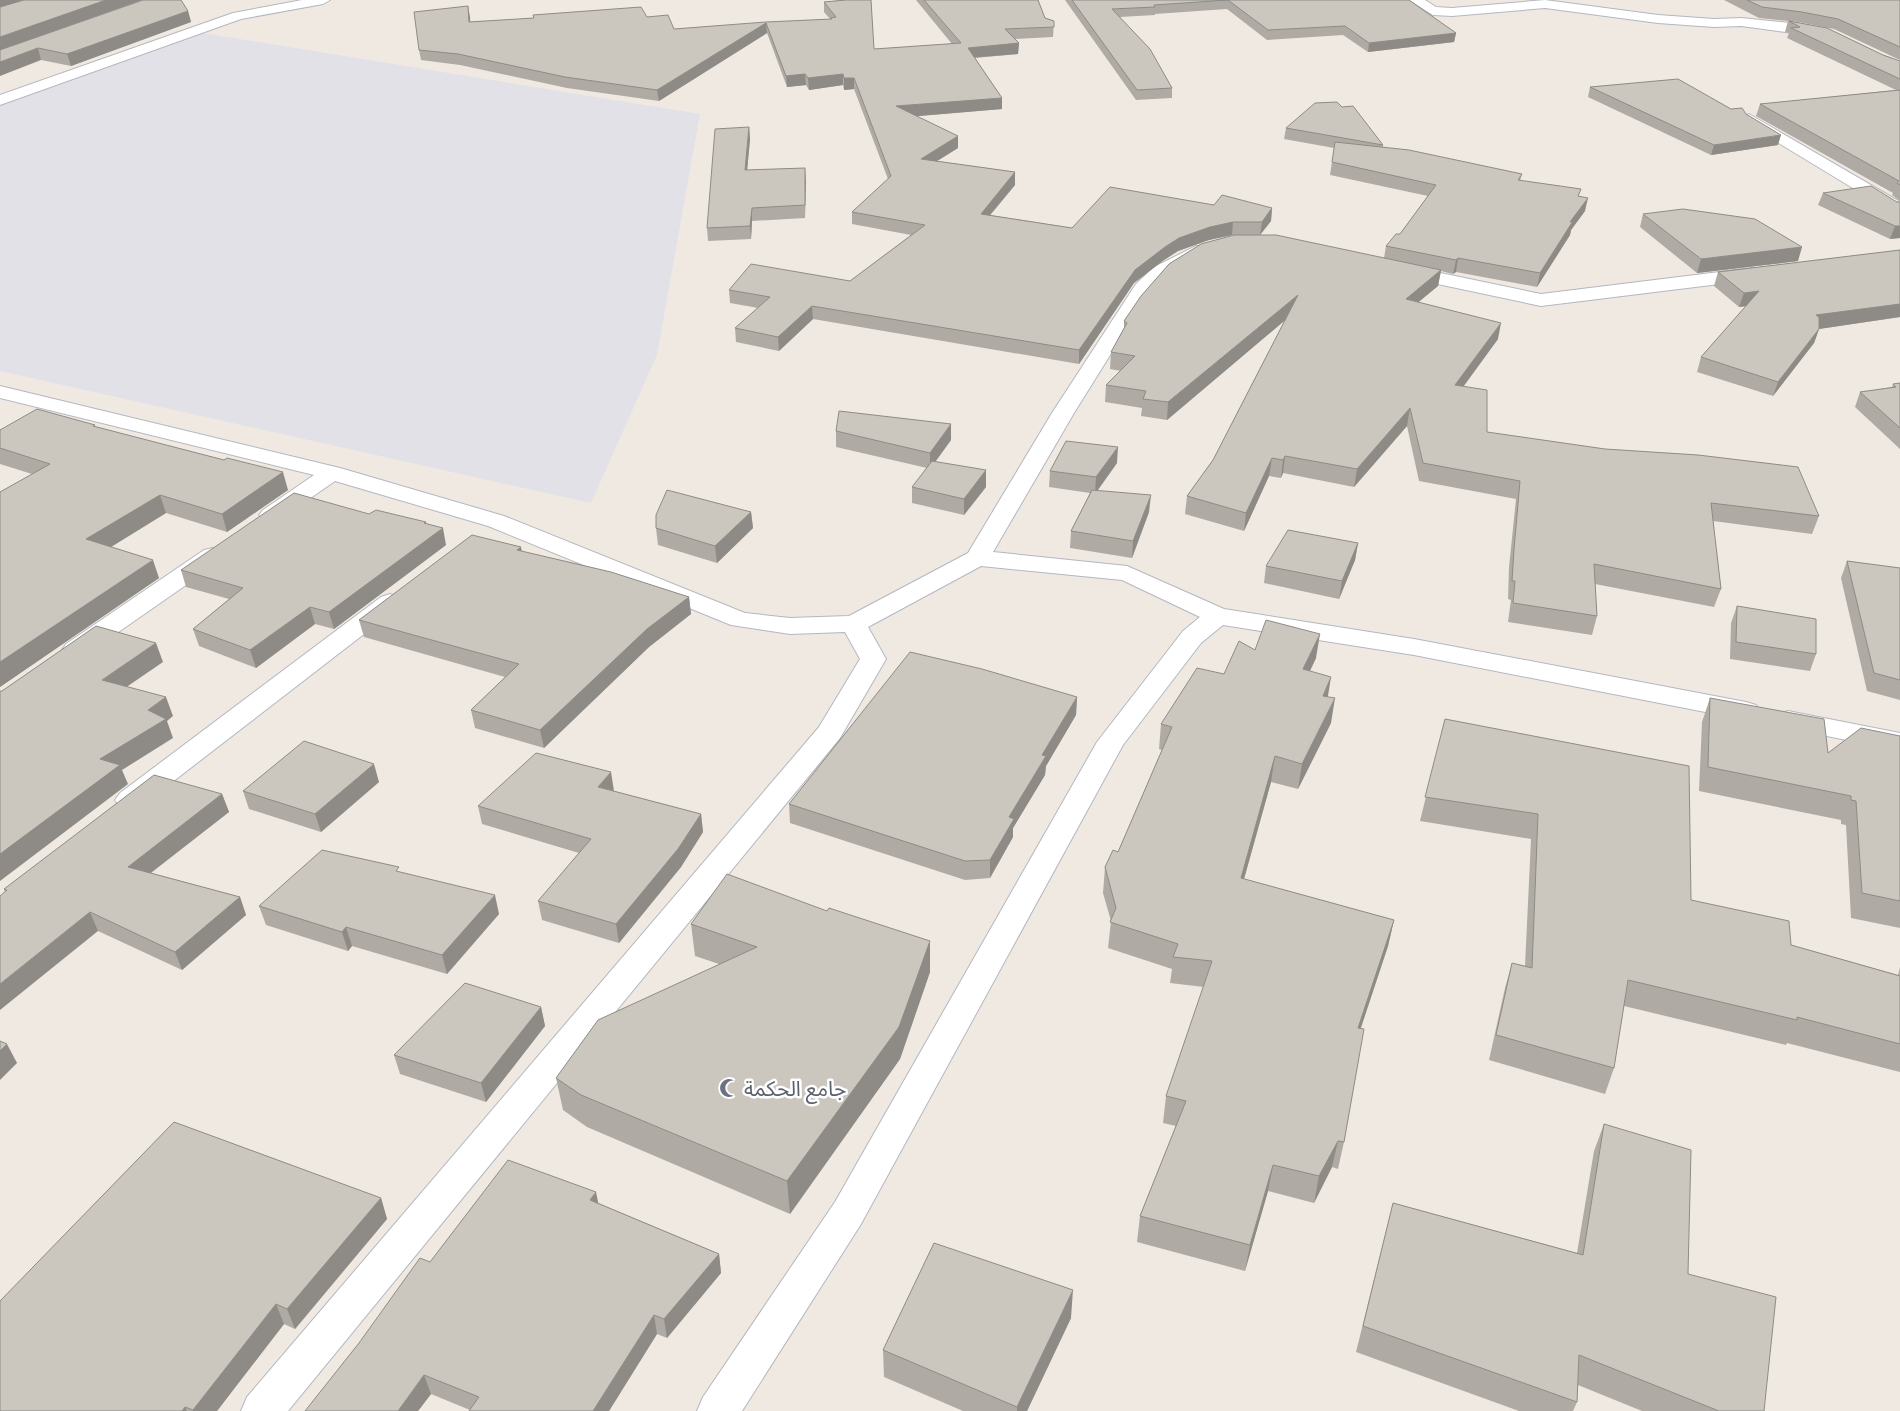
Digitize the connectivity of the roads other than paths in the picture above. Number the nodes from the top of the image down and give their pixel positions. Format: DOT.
graph roads {
  1 [pos="323,0"];
  2 [pos="1416,0"];
  3 [pos="237,3"];
  4 [pos="276,8"];
  5 [pos="1836,37"];
  6 [pos="0,100"];
  7 [pos="1748,119"];
  8 [pos="1900,209"];
  9 [pos="1217,244"];
  10 [pos="1384,267"];
  11 [pos="1773,271"];
  12 [pos="0,392"];
  13 [pos="332,473"];
  14 [pos="496,521"];
  15 [pos="473,539"];
  16 [pos="977,558"];
  17 [pos="410,587"];
  18 [pos="1218,616"];
  19 [pos="854,624"];
  20 [pos="57,662"];
  21 [pos="1900,742"];
  22 [pos="110,815"];
  23 [pos="262,1411"];
  24 [pos="718,1411"];
  1 -- 4 [label="street"];
  2 -- 5 [label="street"];
  3 -- 4 [label="street"];
  4 -- 6 [label="street"];
  7 -- 8 [label="street"];
  9 -- 16 [label="street"];
  10 -- 11 [label="street"];
  12 -- 13 [label="street"];
  13 -- 14 [label="street"];
  13 -- 20 [label="street"];
  14 -- 15 [label="street"];
  14 -- 19 [label="street"];
  16 -- 18 [label="street"];
  16 -- 19 [label="street"];
  17 -- 22 [label="street"];
  18 -- 21 [label="street"];
  18 -- 24 [label="street"];
  19 -- 23 [label="street"];
}
